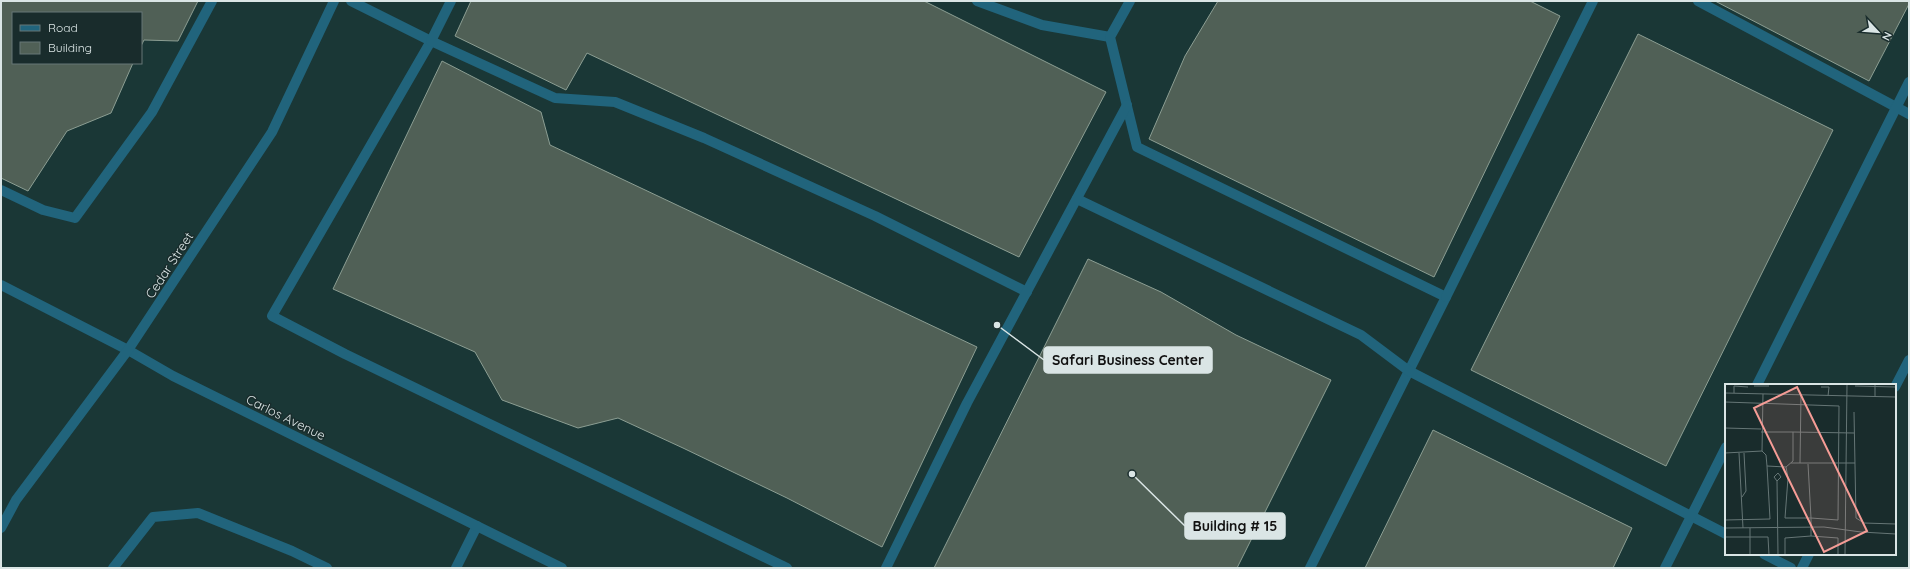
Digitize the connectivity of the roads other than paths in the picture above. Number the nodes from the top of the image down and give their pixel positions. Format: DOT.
graph roads {
  1 [pos="212,1"];
  2 [pos="334,1"];
  3 [pos="351,1"];
  4 [pos="451,1"];
  5 [pos="978,1"];
  6 [pos="1130,1"];
  7 [pos="1593,1"];
  8 [pos="1698,1"];
  9 [pos="1110,37"];
  10 [pos="431,41"];
  11 [pos="1909,82"];
  12 [pos="1127,105"];
  13 [pos="1896,108"];
  14 [pos="1909,114"];
  15 [pos="1,190"];
  16 [pos="1077,198"];
  17 [pos="1,285"];
  18 [pos="1027,292"];
  19 [pos="1446,297"];
  20 [pos="128,350"];
  21 [pos="1909,360"];
  22 [pos="1409,371"];
  23 [pos="1758,384"];
  24 [pos="1896,385"];
  25 [pos="1725,449"];
  26 [pos="1691,516"];
  27 [pos="477,526"];
  28 [pos="1,528"];
  29 [pos="1725,533"];
  30 [pos="1766,555"];
  31 [pos="1808,555"];
  32 [pos="113,568"];
  33 [pos="327,568"];
  34 [pos="456,568"];
  35 [pos="562,568"];
  36 [pos="787,568"];
  37 [pos="886,568"];
  38 [pos="1310,568"];
  39 [pos="1665,568"];
  40 [pos="1791,568"];
  41 [pos="1802,568"];
  1 -- 15 [label="street"];
  2 -- 20 [label="street, Cedar Street"];
  3 -- 10 [label="street"];
  4 -- 10 [label="street"];
  5 -- 9 [label="street"];
  6 -- 9 [label="street"];
  7 -- 19 [label="street"];
  8 -- 13 [label="street"];
  9 -- 12 [label="street"];
  10 -- 18 [label="street"];
  10 -- 36 [label="street"];
  11 -- 13 [label="street"];
  12 -- 16 [label="street"];
  12 -- 19 [label="street"];
  13 -- 14 [label="street"];
  13 -- 23 [label="street"];
  16 -- 18 [label="street"];
  16 -- 22 [label="street"];
  17 -- 20 [label="street, Carlos Avenue"];
  18 -- 37 [label="street"];
  19 -- 22 [label="street"];
  20 -- 27 [label="street, Carlos Avenue"];
  20 -- 28 [label="street, Cedar Street"];
  21 -- 24 [label="street"];
  22 -- 26 [label="street"];
  22 -- 38 [label="street"];
  25 -- 26 [label="street"];
  26 -- 29 [label="street"];
  26 -- 39 [label="street"];
  27 -- 34 [label="street"];
  27 -- 35 [label="street, Carlos Avenue"];
  30 -- 40 [label="street"];
  31 -- 41 [label="street"];
  32 -- 33 [label="street"];
}
